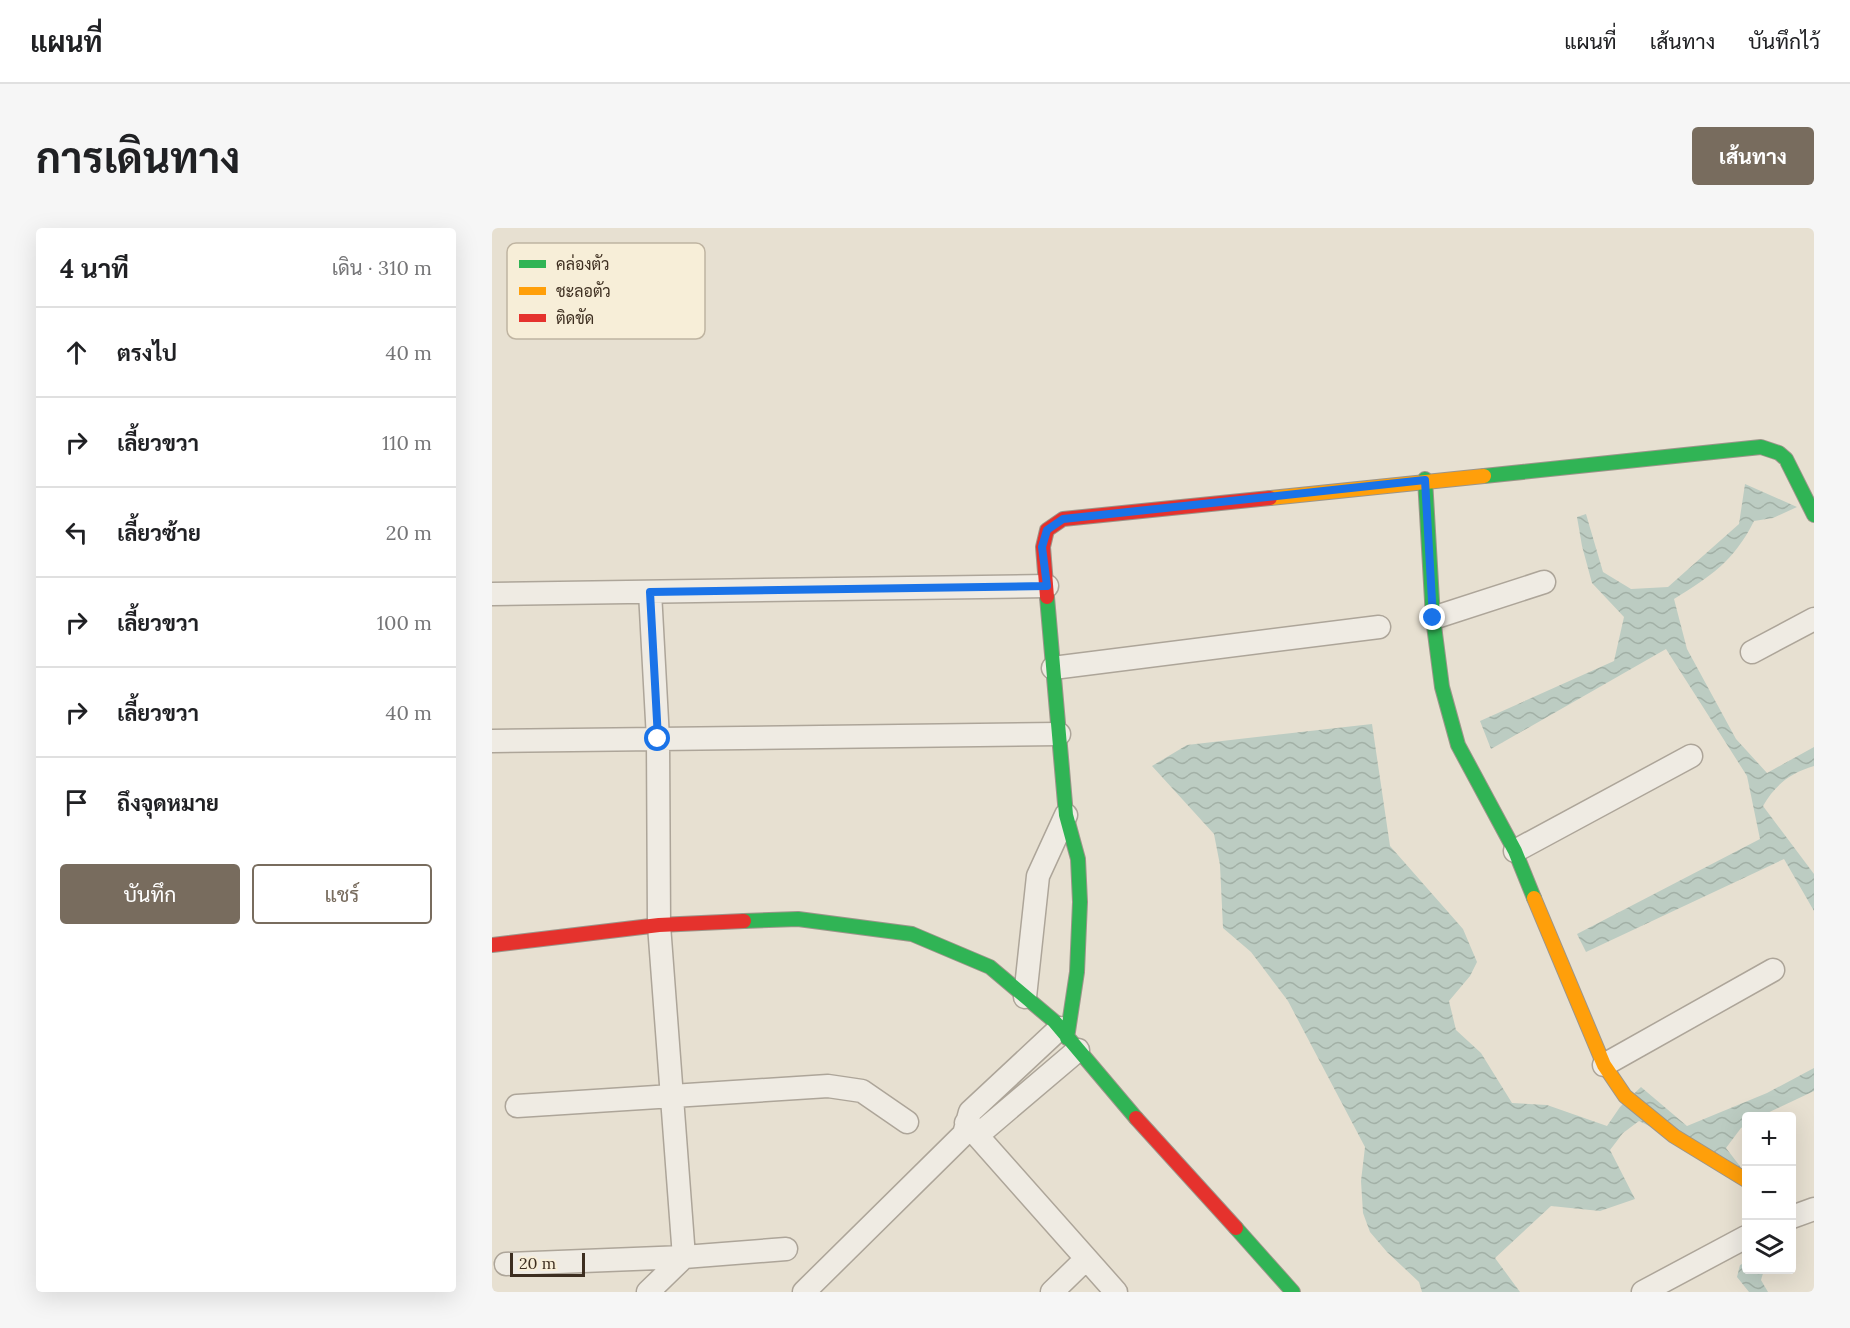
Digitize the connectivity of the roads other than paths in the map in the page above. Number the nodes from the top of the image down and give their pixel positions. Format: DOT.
graph roads {
  1 [pos="1806,479"];
  2 [pos="1425,480"];
  3 [pos="1814,515"];
  4 [pos="1544,582"];
  5 [pos="1047,586"];
  6 [pos="650,592"];
  7 [pos="492,594"];
  8 [pos="1433,618"];
  9 [pos="1814,619"];
  10 [pos="1379,627"];
  11 [pos="1752,652"];
  12 [pos="1053,668"];
  13 [pos="1059,734"];
  14 [pos="658,739"];
  15 [pos="492,741"];
  16 [pos="1691,756"];
  17 [pos="1066,815"];
  18 [pos="1515,851"];
  19 [pos="659,925"];
  20 [pos="492,945"];
  21 [pos="1773,970"];
  22 [pos="1025,997"];
  23 [pos="1068,1039"];
  24 [pos="1604,1065"];
  25 [pos="996,1086"];
  26 [pos="670,1095"];
  27 [pos="1013,1105"];
  28 [pos="517,1106"];
  29 [pos="907,1122"];
  30 [pos="968,1130"];
  31 [pos="1742,1178"];
  32 [pos="1742,1239"];
  33 [pos="786,1249"];
  34 [pos="684,1257"];
  35 [pos="1086,1260"];
  36 [pos="506,1264"];
  37 [pos="648,1292"];
  38 [pos="804,1292"];
  39 [pos="1052,1292"];
  40 [pos="1116,1292"];
  41 [pos="1293,1292"];
  42 [pos="1643,1292"];
  1 -- 2 [label="street"];
  1 -- 3 [label="street"];
  2 -- 5 [label="street"];
  2 -- 8 [label="street"];
  4 -- 8 [label="street"];
  5 -- 6 [label="street"];
  5 -- 12 [label="street"];
  6 -- 7 [label="street"];
  6 -- 14 [label="street"];
  8 -- 18 [label="street"];
  9 -- 11 [label="street"];
  10 -- 12 [label="street"];
  12 -- 13 [label="street"];
  13 -- 14 [label="street"];
  13 -- 17 [label="street"];
  14 -- 15 [label="street"];
  14 -- 19 [label="street"];
  16 -- 18 [label="street"];
  17 -- 22 [label="street"];
  17 -- 23 [label="street"];
  18 -- 24 [label="street"];
  19 -- 20 [label="street"];
  19 -- 22 [label="street"];
  19 -- 26 [label="street"];
  21 -- 24 [label="street"];
  22 -- 23 [label="street"];
  23 -- 25 [label="street"];
  23 -- 27 [label="street"];
  23 -- 41 [label="street"];
  24 -- 31 [label="street"];
  25 -- 27 [label="street"];
  25 -- 30 [label="street"];
  26 -- 28 [label="street"];
  26 -- 29 [label="street"];
  26 -- 34 [label="street"];
  27 -- 30 [label="street"];
  30 -- 35 [label="street"];
  30 -- 38 [label="street"];
  32 -- 42 [label="street"];
  33 -- 34 [label="street"];
  34 -- 36 [label="street"];
  34 -- 37 [label="street"];
  35 -- 39 [label="street"];
  35 -- 40 [label="street"];
}
